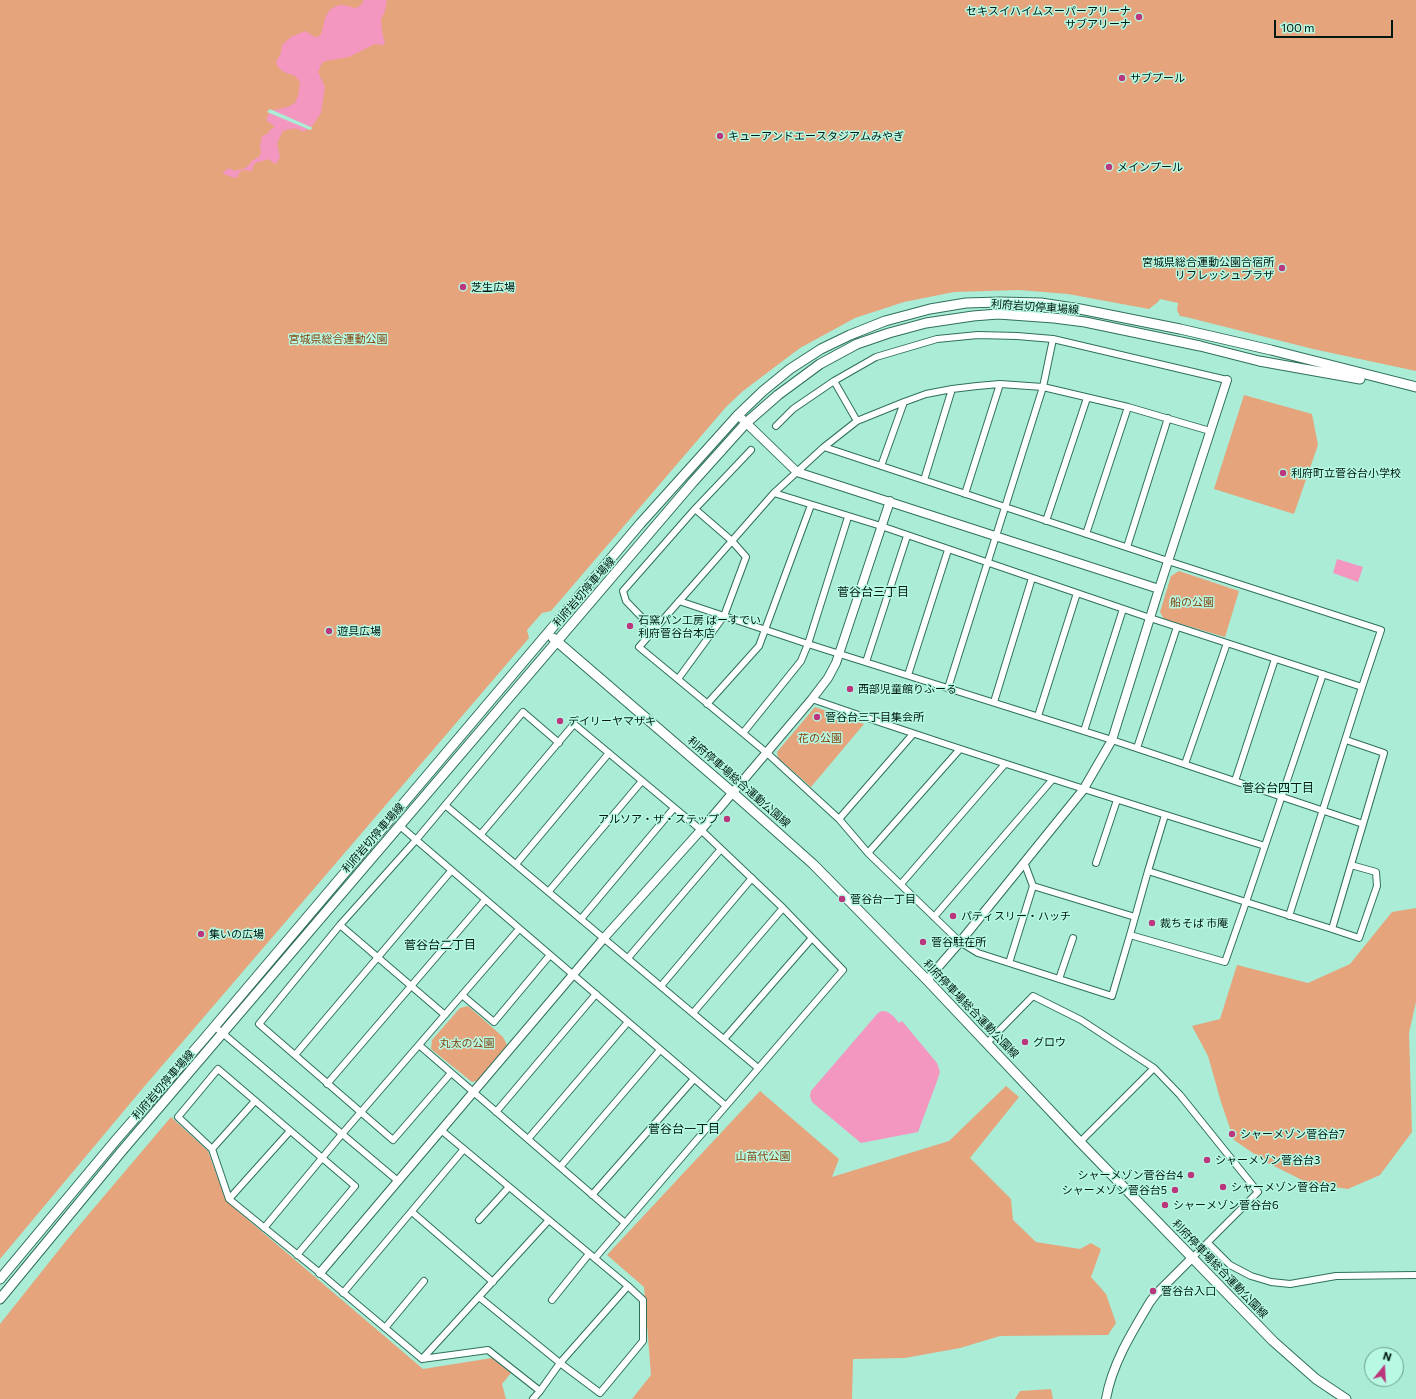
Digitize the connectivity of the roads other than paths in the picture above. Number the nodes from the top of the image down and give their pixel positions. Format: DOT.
graph roads {
  1 [pos="1053,339"];
  2 [pos="1227,380"];
  3 [pos="834,381"];
  4 [pos="1393,382"];
  5 [pos="1000,384"];
  6 [pos="1044,387"];
  7 [pos="1416,387"];
  8 [pos="952,388"];
  9 [pos="1088,398"];
  10 [pos="904,402"];
  11 [pos="1128,407"];
  12 [pos="738,415"];
  13 [pos="1168,418"];
  14 [pos="857,421"];
  15 [pos="746,423"];
  16 [pos="776,426"];
  17 [pos="1210,431"];
  18 [pos="824,448"];
  19 [pos="751,450"];
  20 [pos="881,466"];
  21 [pos="797,472"];
  22 [pos="924,480"];
  23 [pos="774,493"];
  24 [pos="965,494"];
  25 [pos="890,501"];
  26 [pos="811,505"];
  27 [pos="1006,507"];
  28 [pos="696,509"];
  29 [pos="848,517"];
  30 [pos="1046,521"];
  31 [pos="881,526"];
  32 [pos="1086,534"];
  33 [pos="907,536"];
  34 [pos="997,536"];
  35 [pos="732,541"];
  36 [pos="1127,547"];
  37 [pos="948,550"];
  38 [pos="1168,561"];
  39 [pos="988,563"];
  40 [pos="1032,578"];
  41 [pos="1159,589"];
  42 [pos="1077,593"];
  43 [pos="679,601"];
  44 [pos="1123,609"];
  45 [pos="724,616"];
  46 [pos="1150,618"];
  47 [pos="1177,627"];
  48 [pos="654,630"];
  49 [pos="765,630"];
  50 [pos="548,633"];
  51 [pos="557,641"];
  52 [pos="1227,643"];
  53 [pos="808,644"];
  54 [pos="839,653"];
  55 [pos="1275,659"];
  56 [pos="866,662"];
  57 [pos="1323,674"];
  58 [pos="908,675"];
  59 [pos="678,679"];
  60 [pos="1362,687"];
  61 [pos="948,688"];
  62 [pos="812,699"];
  63 [pos="994,702"];
  64 [pos="707,704"];
  65 [pos="1038,716"];
  66 [pos="1084,731"];
  67 [pos="743,733"];
  68 [pos="913,734"];
  69 [pos="1112,740"];
  70 [pos="1346,740"];
  71 [pos="559,743"];
  72 [pos="1137,748"];
  73 [pos="960,749"];
  74 [pos="609,753"];
  75 [pos="767,753"];
  76 [pos="1005,764"];
  77 [pos="1185,764"];
  78 [pos="1052,780"];
  79 [pos="642,781"];
  80 [pos="1235,781"];
  81 [pos="1083,790"];
  82 [pos="733,792"];
  83 [pos="1282,797"];
  84 [pos="1116,800"];
  85 [pos="445,805"];
  86 [pos="674,808"];
  87 [pos="1323,811"];
  88 [pos="1165,815"];
  89 [pos="839,819"];
  90 [pos="1363,824"];
  91 [pos="400,826"];
  92 [pos="701,830"];
  93 [pos="481,834"];
  94 [pos="416,840"];
  95 [pos="1265,846"];
  96 [pos="721,849"];
  97 [pos="868,853"];
  98 [pos="1024,862"];
  99 [pos="1096,863"];
  100 [pos="516,864"];
  101 [pos="1351,865"];
  102 [pos="451,871"];
  103 [pos="1148,871"];
  104 [pos="752,878"];
  105 [pos="901,884"];
  106 [pos="1033,886"];
  107 [pos="549,892"];
  108 [pos="485,900"];
  109 [pos="1246,902"];
  110 [pos="783,908"];
  111 [pos="1289,916"];
  112 [pos="934,917"];
  113 [pos="1135,917"];
  114 [pos="581,919"];
  115 [pos="340,925"];
  116 [pos="519,929"];
  117 [pos="1332,929"];
  118 [pos="1130,935"];
  119 [pos="604,938"];
  120 [pos="812,938"];
  121 [pos="1073,938"];
  122 [pos="960,942"];
  123 [pos="550,955"];
  124 [pos="378,957"];
  125 [pos="628,958"];
  126 [pos="1009,963"];
  127 [pos="573,975"];
  128 [pos="927,980"];
  129 [pos="1059,980"];
  130 [pos="411,986"];
  131 [pos="661,986"];
  132 [pos="596,994"];
  133 [pos="462,996"];
  134 [pos="693,1013"];
  135 [pos="445,1015"];
  136 [pos="628,1022"];
  137 [pos="214,1026"];
  138 [pos="223,1034"];
  139 [pos="724,1039"];
  140 [pos="987,1043"];
  141 [pos="419,1045"];
  142 [pos="660,1050"];
  143 [pos="295,1055"];
  144 [pos="758,1068"];
  145 [pos="1154,1068"];
  146 [pos="451,1073"];
  147 [pos="694,1079"];
  148 [pos="328,1084"];
  149 [pos="473,1092"];
  150 [pos="255,1101"];
  151 [pos="726,1106"];
  152 [pos="496,1112"];
  153 [pos="361,1113"];
  154 [pos="441,1130"];
  155 [pos="290,1131"];
  156 [pos="342,1134"];
  157 [pos="528,1139"];
  158 [pos="1080,1142"];
  159 [pos="212,1149"];
  160 [pos="464,1149"];
  161 [pos="322,1158"];
  162 [pos="560,1167"];
  163 [pos="398,1181"];
  164 [pos="509,1187"];
  165 [pos="592,1195"];
  166 [pos="229,1199"];
  167 [pos="412,1212"];
  168 [pos="479,1220"];
  169 [pos="549,1220"];
  170 [pos="625,1223"];
  171 [pos="264,1228"];
  172 [pos="1208,1243"];
  173 [pos="589,1254"];
  174 [pos="298,1255"];
  175 [pos="595,1258"];
  176 [pos="1193,1258"];
  177 [pos="320,1273"];
  178 [pos="1416,1275"];
  179 [pos="0,1279"];
  180 [pos="424,1280"];
  181 [pos="493,1282"];
  182 [pos="628,1286"];
  183 [pos="343,1293"];
  184 [pos="479,1297"];
  185 [pos="0,1299"];
  186 [pos="552,1300"];
  187 [pos="385,1328"];
  188 [pos="422,1359"];
  189 [pos="560,1363"];
  190 [pos="540,1391"];
  191 [pos="533,1399"];
  192 [pos="1106,1399"];
  193 [pos="1346,1399"];
  1 -- 2 [label="street"];
  1 -- 3 [label="street"];
  1 -- 6 [label="street"];
  2 -- 17 [label="street"];
  3 -- 14 [label="street"];
  3 -- 16 [label="street"];
  4 -- 7 [label="main road, 利府岩切停車場線"];
  4 -- 12 [label="main road, 利府岩切停車場線"];
  4 -- 15 [label="main road, 利府岩切停車場線"];
  5 -- 6 [label="street"];
  5 -- 8 [label="street"];
  5 -- 24 [label="street"];
  6 -- 9 [label="street"];
  6 -- 27 [label="street"];
  8 -- 10 [label="street"];
  8 -- 22 [label="street"];
  9 -- 11 [label="street"];
  9 -- 30 [label="street"];
  10 -- 14 [label="street"];
  10 -- 20 [label="street"];
  11 -- 13 [label="street"];
  11 -- 32 [label="street"];
  12 -- 15 [label="street"];
  12 -- 50 [label="main road, 利府岩切停車場線"];
  13 -- 17 [label="street"];
  13 -- 36 [label="street"];
  14 -- 18 [label="street"];
  15 -- 21 [label="street"];
  15 -- 51 [label="main road, 利府岩切停車場線"];
  17 -- 38 [label="street"];
  18 -- 20 [label="street"];
  18 -- 21 [label="street"];
  19 -- 28 [label="street"];
  20 -- 22 [label="street"];
  21 -- 23 [label="street"];
  21 -- 25 [label="street"];
  22 -- 24 [label="street"];
  23 -- 26 [label="street"];
  23 -- 35 [label="street"];
  24 -- 27 [label="street"];
  25 -- 31 [label="street"];
  25 -- 34 [label="street"];
  26 -- 29 [label="street"];
  26 -- 49 [label="street"];
  27 -- 30 [label="street"];
  27 -- 34 [label="street"];
  28 -- 35 [label="street"];
  28 -- 48 [label="street"];
  29 -- 31 [label="street"];
  29 -- 53 [label="street"];
  30 -- 32 [label="street"];
  31 -- 33 [label="street"];
  31 -- 54 [label="street"];
  32 -- 36 [label="street"];
  33 -- 37 [label="street"];
  33 -- 56 [label="street"];
  34 -- 39 [label="street"];
  34 -- 41 [label="street"];
  35 -- 43 [label="street"];
  35 -- 45 [label="street"];
  36 -- 38 [label="street"];
  37 -- 39 [label="street"];
  37 -- 58 [label="street"];
  38 -- 41 [label="street"];
  38 -- 60 [label="street"];
  39 -- 40 [label="street"];
  39 -- 61 [label="street"];
  40 -- 42 [label="street"];
  40 -- 63 [label="street"];
  41 -- 46 [label="street"];
  42 -- 44 [label="street"];
  42 -- 65 [label="street"];
  43 -- 45 [label="street"];
  43 -- 48 [label="street"];
  44 -- 46 [label="street"];
  44 -- 66 [label="street"];
  45 -- 49 [label="street"];
  45 -- 59 [label="street"];
  46 -- 47 [label="street"];
  46 -- 69 [label="street"];
  47 -- 52 [label="street"];
  47 -- 72 [label="street"];
  48 -- 59 [label="street"];
  49 -- 53 [label="street"];
  49 -- 64 [label="street"];
  50 -- 51 [label="main road, 利府停車場総合運動公園線"];
  50 -- 137 [label="main road, 利府岩切停車場線"];
  51 -- 82 [label="main road, 利府停車場総合運動公園線"];
  51 -- 91 [label="main road, 利府岩切停車場線"];
  52 -- 55 [label="street"];
  52 -- 77 [label="street"];
  53 -- 54 [label="street"];
  53 -- 67 [label="street"];
  54 -- 56 [label="street"];
  54 -- 62 [label="street"];
  55 -- 57 [label="street"];
  55 -- 80 [label="street"];
  56 -- 58 [label="street"];
  57 -- 60 [label="street"];
  57 -- 83 [label="street"];
  58 -- 61 [label="street"];
  59 -- 64 [label="street"];
  60 -- 70 [label="street"];
  61 -- 63 [label="street"];
  62 -- 68 [label="street"];
  62 -- 75 [label="street"];
  63 -- 65 [label="street"];
  64 -- 67 [label="street"];
  65 -- 66 [label="street"];
  66 -- 69 [label="street"];
  67 -- 75 [label="street"];
  68 -- 73 [label="street"];
  68 -- 89 [label="street"];
  69 -- 72 [label="street"];
  69 -- 81 [label="street"];
  70 -- 87 [label="street"];
  70 -- 90 [label="street"];
  71 -- 74 [label="street"];
  71 -- 85 [label="street"];
  71 -- 93 [label="street"];
  72 -- 77 [label="street"];
  73 -- 76 [label="street"];
  73 -- 97 [label="street"];
  74 -- 79 [label="street"];
  74 -- 100 [label="street"];
  75 -- 82 [label="street"];
  75 -- 89 [label="street"];
  76 -- 78 [label="street"];
  76 -- 105 [label="street"];
  77 -- 80 [label="street"];
  78 -- 81 [label="street"];
  78 -- 112 [label="street"];
  79 -- 86 [label="street"];
  79 -- 107 [label="street"];
  80 -- 83 [label="street"];
  81 -- 84 [label="street"];
  81 -- 98 [label="street"];
  82 -- 92 [label="street"];
  82 -- 128 [label="main road, 利府停車場総合運動公園線"];
  83 -- 87 [label="street"];
  83 -- 95 [label="street"];
  84 -- 88 [label="street"];
  84 -- 99 [label="street"];
  85 -- 93 [label="street"];
  85 -- 94 [label="street"];
  86 -- 92 [label="street"];
  86 -- 114 [label="street"];
  87 -- 90 [label="street"];
  87 -- 111 [label="street"];
  88 -- 95 [label="street"];
  88 -- 103 [label="street"];
  89 -- 97 [label="street"];
  90 -- 101 [label="street"];
  91 -- 94 [label="street"];
  91 -- 138 [label="main road, 利府岩切停車場線"];
  92 -- 96 [label="street"];
  92 -- 119 [label="street"];
  93 -- 100 [label="street"];
  94 -- 102 [label="street"];
  94 -- 115 [label="street"];
  95 -- 109 [label="street"];
  96 -- 104 [label="street"];
  96 -- 125 [label="street"];
  97 -- 105 [label="street"];
  98 -- 106 [label="street"];
  98 -- 122 [label="street"];
  100 -- 107 [label="street"];
  101 -- 117 [label="street"];
  101 -- 117 [label="street"];
  102 -- 108 [label="street"];
  102 -- 124 [label="street"];
  103 -- 109 [label="street"];
  103 -- 113 [label="street"];
  104 -- 110 [label="street"];
  104 -- 131 [label="street"];
  105 -- 112 [label="street"];
  106 -- 113 [label="street"];
  106 -- 126 [label="street"];
  107 -- 114 [label="street"];
  108 -- 116 [label="street"];
  108 -- 130 [label="street"];
  109 -- 111 [label="street"];
  109 -- 118 [label="street"];
  110 -- 120 [label="street"];
  110 -- 134 [label="street"];
  111 -- 117 [label="street"];
  112 -- 122 [label="street"];
  113 -- 118 [label="street"];
  114 -- 119 [label="street"];
  115 -- 124 [label="street"];
  115 -- 143 [label="street"];
  116 -- 123 [label="street"];
  116 -- 133 [label="street"];
  118 -- 129 [label="street"];
  119 -- 125 [label="street"];
  119 -- 127 [label="street"];
  120 -- 139 [label="street"];
  120 -- 144 [label="street"];
  121 -- 129 [label="street"];
  122 -- 126 [label="street"];
  122 -- 128 [label="street"];
  123 -- 127 [label="street"];
  123 -- 133 [label="street"];
  124 -- 130 [label="street"];
  124 -- 143 [label="street"];
  125 -- 131 [label="street"];
  126 -- 129 [label="street"];
  127 -- 132 [label="street"];
  127 -- 149 [label="street"];
  128 -- 140 [label="main road, 利府停車場総合運動公園線"];
  130 -- 135 [label="street"];
  130 -- 148 [label="street"];
  131 -- 134 [label="street"];
  132 -- 136 [label="street"];
  132 -- 152 [label="street"];
  133 -- 135 [label="street"];
  134 -- 139 [label="street"];
  135 -- 141 [label="street"];
  136 -- 142 [label="street"];
  136 -- 157 [label="street"];
  137 -- 138 [label="street"];
  137 -- 179 [label="main road, 利府岩切停車場線"];
  138 -- 156 [label="street"];
  138 -- 185 [label="main road, 利府岩切停車場線"];
  139 -- 144 [label="street"];
  140 -- 145 [label="street"];
  140 -- 158 [label="main road, 利府停車場総合運動公園線"];
  141 -- 146 [label="street"];
  141 -- 153 [label="street"];
  142 -- 147 [label="street"];
  142 -- 162 [label="street"];
  143 -- 148 [label="street"];
  144 -- 151 [label="street"];
  145 -- 158 [label="street"];
  145 -- 172 [label="street"];
  146 -- 149 [label="street"];
  146 -- 153 [label="street"];
  147 -- 151 [label="street"];
  147 -- 165 [label="street"];
  148 -- 153 [label="street"];
  149 -- 152 [label="street"];
  149 -- 154 [label="street"];
  150 -- 155 [label="street"];
  150 -- 159 [label="street"];
  150 -- 159 [label="street"];
  151 -- 170 [label="street"];
  152 -- 157 [label="street"];
  153 -- 156 [label="street"];
  154 -- 160 [label="street"];
  154 -- 163 [label="street"];
  155 -- 161 [label="street"];
  155 -- 166 [label="street"];
  156 -- 161 [label="street"];
  156 -- 163 [label="street"];
  157 -- 162 [label="street"];
  158 -- 176 [label="main road, 利府停車場総合運動公園線"];
  159 -- 166 [label="street"];
  160 -- 164 [label="street"];
  160 -- 167 [label="street"];
  161 -- 171 [label="street"];
  161 -- 174 [label="street"];
  162 -- 165 [label="street"];
  163 -- 177 [label="street"];
  164 -- 168 [label="street"];
  164 -- 169 [label="street"];
  165 -- 170 [label="street"];
  166 -- 171 [label="street"];
  167 -- 181 [label="street"];
  167 -- 183 [label="street"];
  169 -- 173 [label="street"];
  169 -- 181 [label="street"];
  170 -- 175 [label="street"];
  171 -- 174 [label="street"];
  172 -- 176 [label="street"];
  172 -- 178 [label="street"];
  173 -- 175 [label="street"];
  173 -- 186 [label="street"];
  174 -- 177 [label="street"];
  175 -- 182 [label="street"];
  176 -- 192 [label="street"];
  176 -- 193 [label="main road, 利府停車場総合運動公園線"];
  177 -- 183 [label="street"];
  180 -- 187 [label="street"];
  181 -- 184 [label="street"];
  182 -- 189 [label="street"];
  182 -- 189 [label="street"];
  183 -- 187 [label="street"];
  184 -- 188 [label="street"];
  184 -- 189 [label="street"];
  187 -- 188 [label="street"];
  188 -- 190 [label="street"];
  189 -- 190 [label="street"];
  190 -- 191 [label="street"];
}
